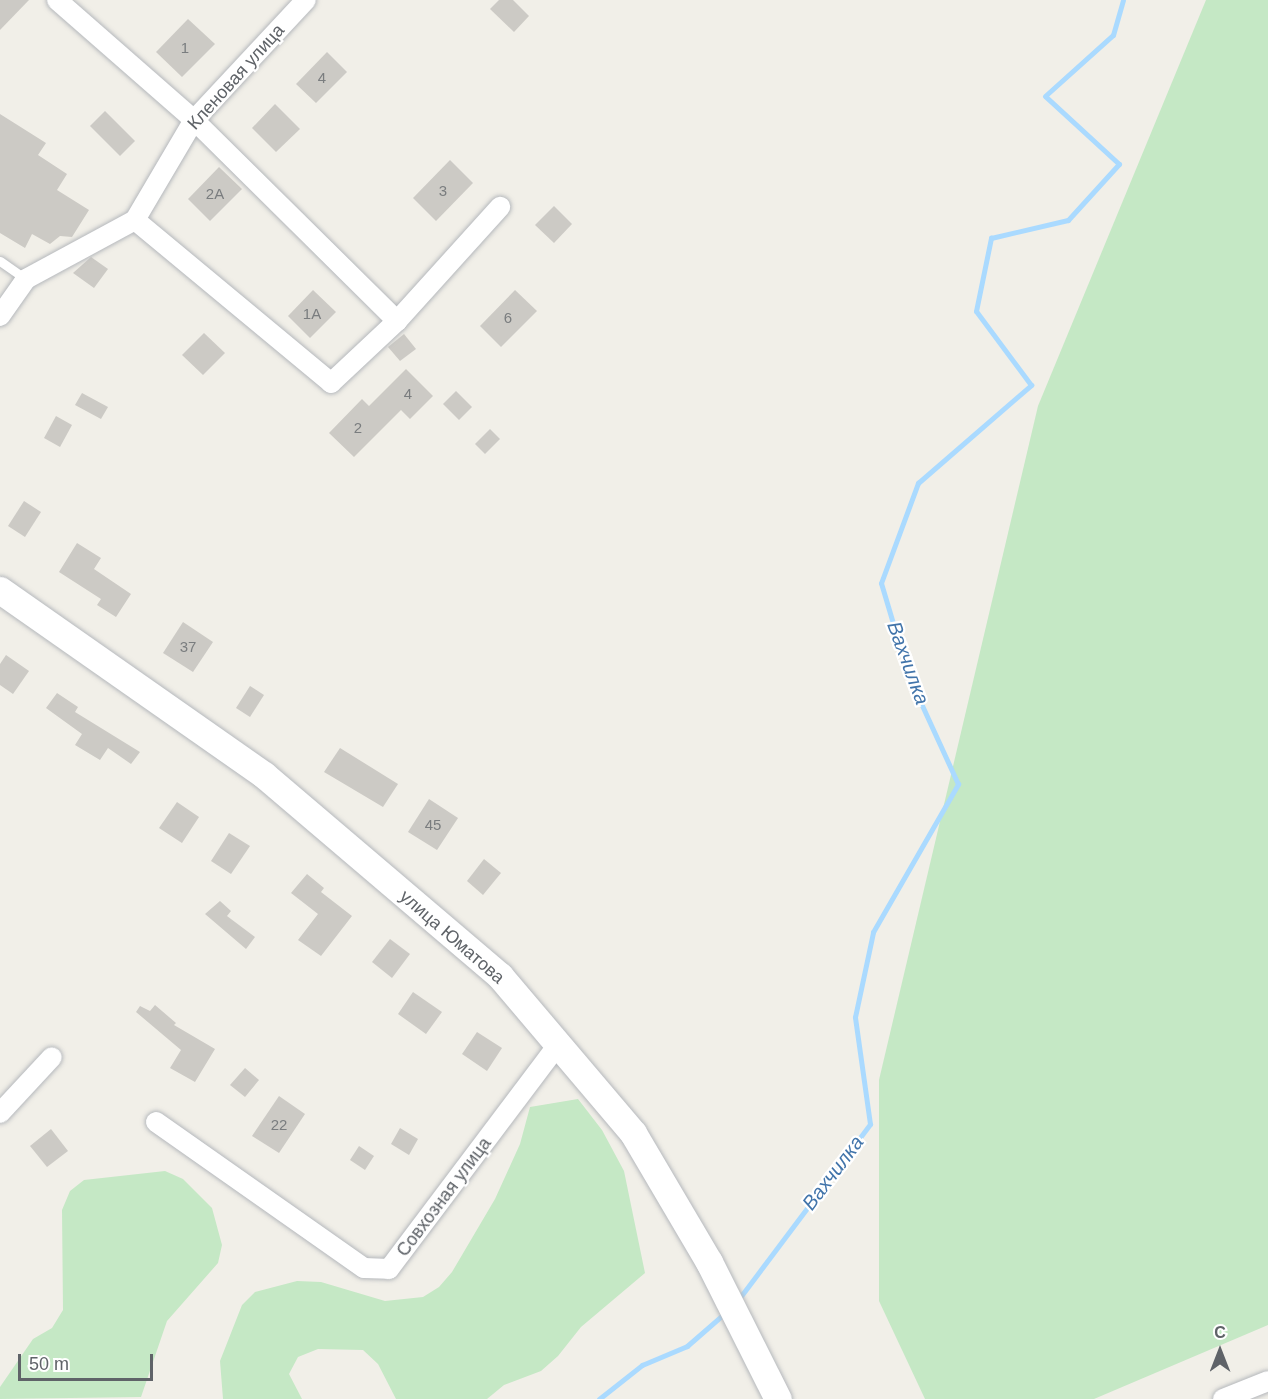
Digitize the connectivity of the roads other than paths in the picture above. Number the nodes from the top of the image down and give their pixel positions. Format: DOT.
graph roads {
  1 [pos="57,0"];
  2 [pos="306,0"];
  3 [pos="194,120"];
  4 [pos="500,207"];
  5 [pos="135,220"];
  6 [pos="0,261"];
  7 [pos="26,279"];
  8 [pos="0,316"];
  9 [pos="397,321"];
  10 [pos="0,590"];
  11 [pos="558,1045"];
  12 [pos="52,1057"];
  13 [pos="0,1113"];
  14 [pos="156,1122"];
  15 [pos="1268,1382"];
  16 [pos="778,1399"];
  17 [pos="1223,1399"];
  1 -- 3 [label="street"];
  2 -- 3 [label="street, Кленовая улица"];
  3 -- 5 [label="street, Кленовая улица"];
  3 -- 9 [label="street"];
  4 -- 9 [label="street"];
  5 -- 7 [label="street"];
  5 -- 9 [label="street"];
  6 -- 7 [label="lane"];
  7 -- 8 [label="street"];
  10 -- 11 [label="main road, улица Юматова"];
  11 -- 14 [label="street, Совхозная улица"];
  11 -- 16 [label="main road, улица Юматова"];
  12 -- 13 [label="street"];
  15 -- 17 [label="street"];
}
